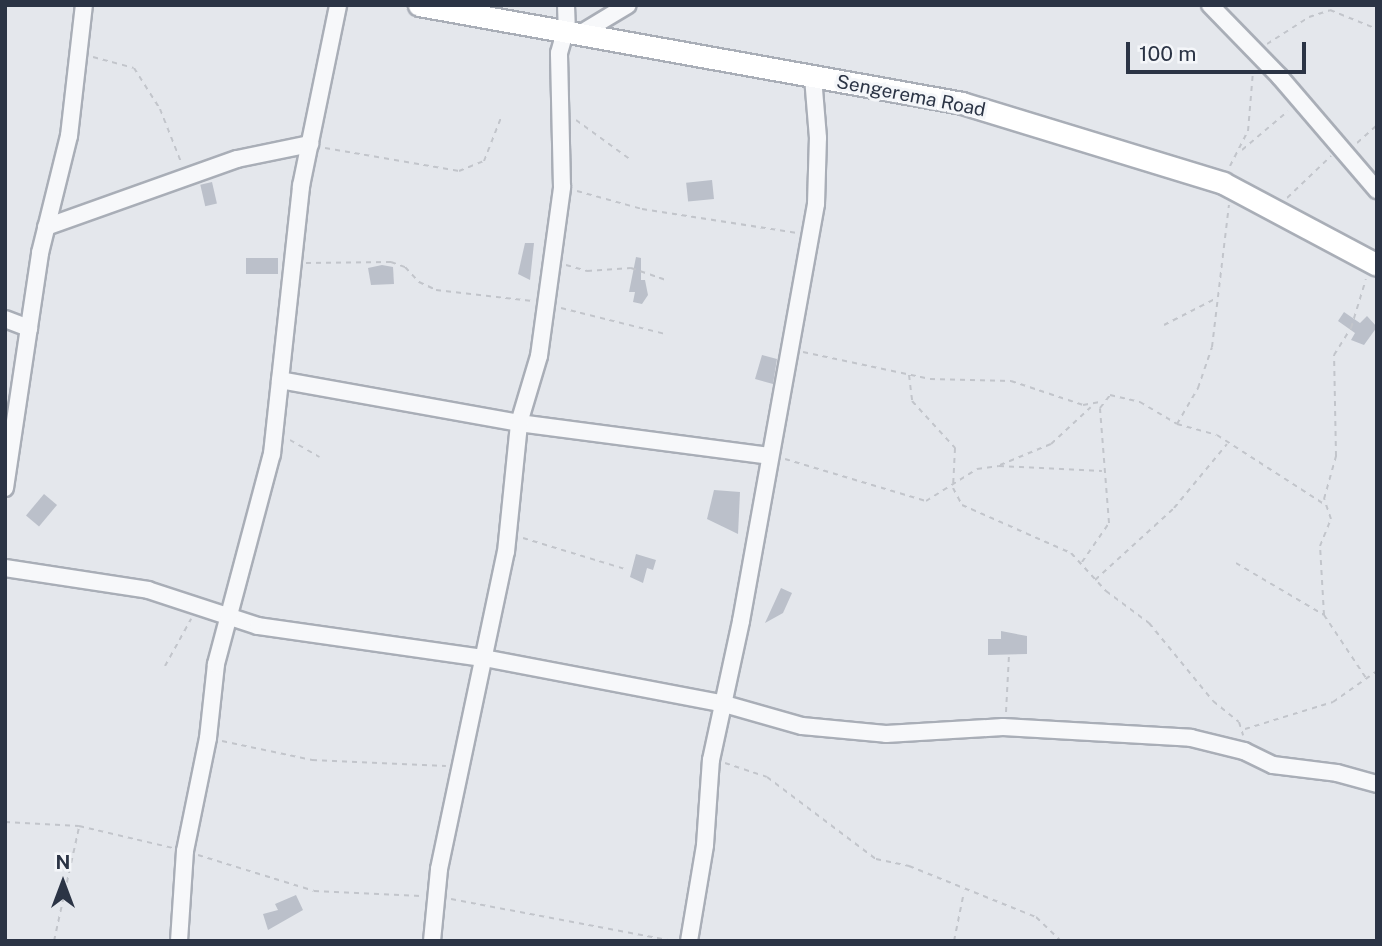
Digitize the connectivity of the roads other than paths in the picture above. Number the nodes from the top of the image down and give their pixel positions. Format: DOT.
graph roads {
  1 [pos="84,5"];
  2 [pos="338,5"];
  3 [pos="419,5"];
  4 [pos="566,5"];
  5 [pos="628,5"];
  6 [pos="1210,5"];
  7 [pos="572,30"];
  8 [pos="813,77"];
  9 [pos="310,144"];
  10 [pos="1377,190"];
  11 [pos="46,227"];
  12 [pos="1372,263"];
  13 [pos="5,319"];
  14 [pos="29,328"];
  15 [pos="280,380"];
  16 [pos="519,423"];
  17 [pos="769,456"];
  18 [pos="5,488"];
  19 [pos="5,568"];
  20 [pos="227,617"];
  21 [pos="484,658"];
  22 [pos="722,703"];
  23 [pos="1377,784"];
  24 [pos="179,941"];
  25 [pos="432,941"];
  26 [pos="689,941"];
  1 -- 11 [label="street"];
  2 -- 9 [label="street"];
  3 -- 7 [label="main road, Sengerema Road"];
  4 -- 7 [label="street"];
  5 -- 7 [label="street"];
  6 -- 10 [label="street"];
  7 -- 8 [label="main road, Sengerema Road"];
  7 -- 16 [label="street"];
  8 -- 12 [label="main road, Sengerema Road"];
  8 -- 17 [label="street"];
  9 -- 11 [label="street"];
  9 -- 15 [label="street"];
  11 -- 14 [label="street"];
  13 -- 14 [label="street"];
  14 -- 18 [label="street"];
  15 -- 16 [label="street"];
  15 -- 20 [label="street"];
  16 -- 17 [label="street"];
  16 -- 21 [label="street"];
  17 -- 22 [label="street"];
  19 -- 20 [label="street"];
  20 -- 21 [label="street"];
  20 -- 24 [label="street"];
  21 -- 22 [label="street"];
  21 -- 25 [label="street"];
  22 -- 23 [label="street"];
  22 -- 26 [label="street"];
}
